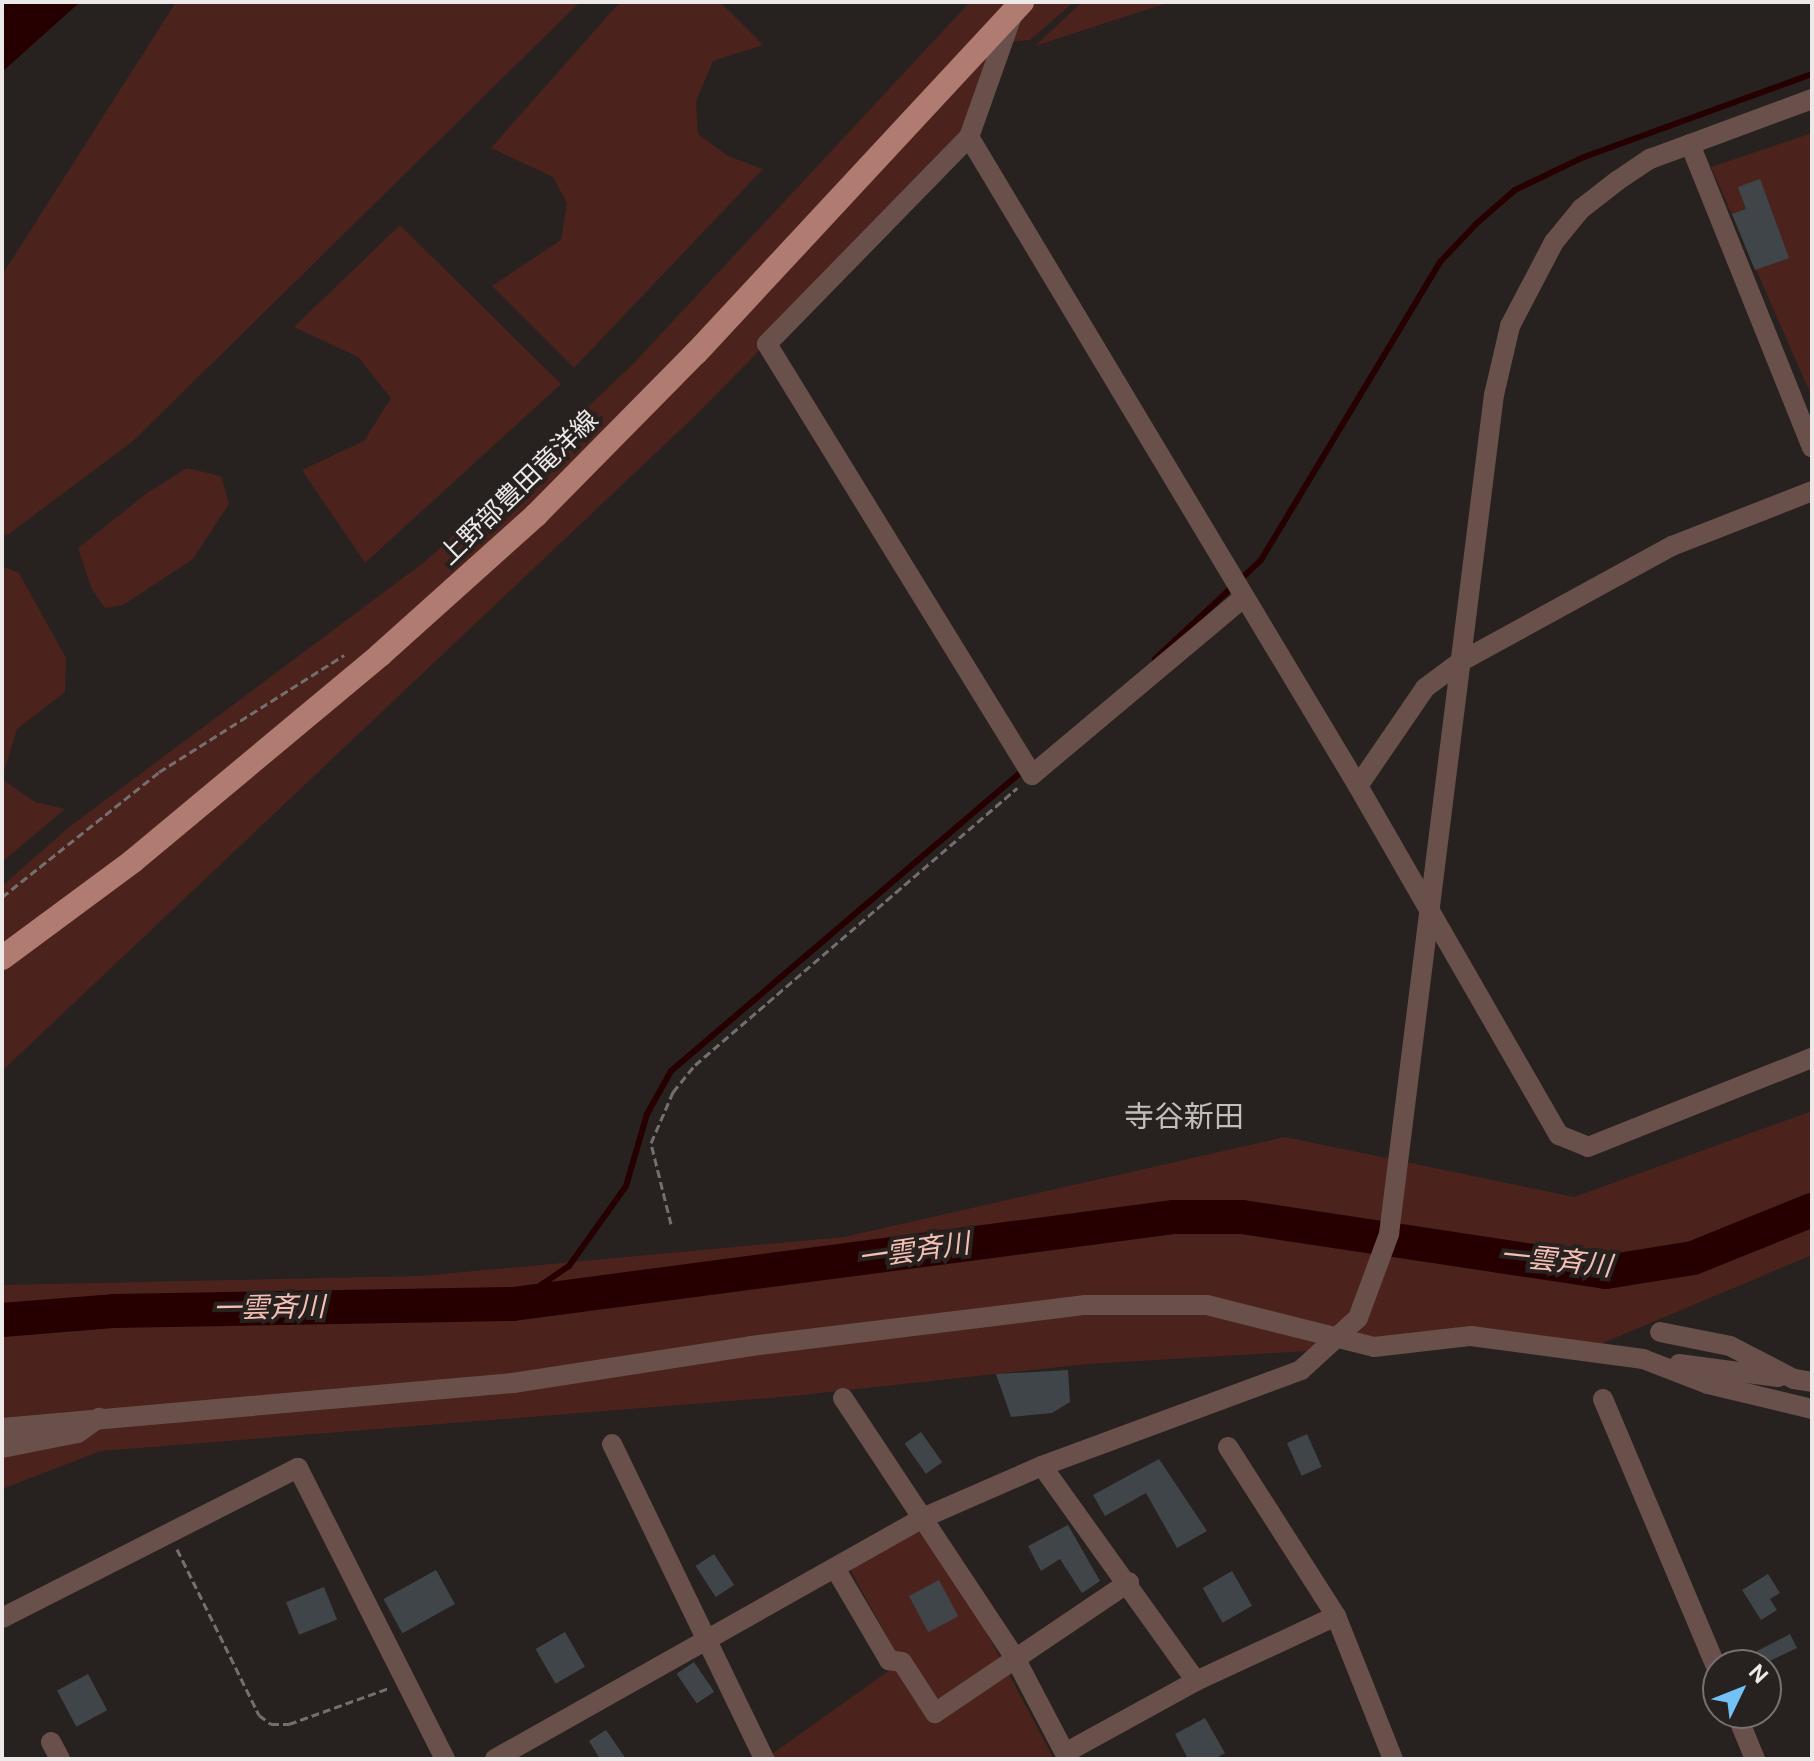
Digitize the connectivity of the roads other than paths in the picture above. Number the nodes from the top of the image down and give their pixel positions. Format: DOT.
graph roads {
  1 [pos="1017,7"];
  2 [pos="1812,99"];
  3 [pos="969,137"];
  4 [pos="1690,144"];
  5 [pos="1812,447"];
  6 [pos="1812,491"];
  7 [pos="1243,598"];
  8 [pos="1460,662"];
  9 [pos="1358,786"];
  10 [pos="1429,913"];
  11 [pos="2,958"];
  12 [pos="1812,1058"];
  13 [pos="1660,1332"];
  14 [pos="1340,1338"];
  15 [pos="1643,1359"];
  16 [pos="1803,1380"];
  17 [pos="843,1398"];
  18 [pos="1603,1399"];
  19 [pos="1812,1409"];
  20 [pos="102,1416"];
  21 [pos="2,1428"];
  22 [pos="612,1444"];
  23 [pos="1228,1447"];
  24 [pos="2,1448"];
  25 [pos="1042,1466"];
  26 [pos="925,1517"];
  27 [pos="835,1568"];
  28 [pos="1129,1582"];
  29 [pos="1336,1616"];
  30 [pos="2,1618"];
  31 [pos="706,1640"];
  32 [pos="1709,1649"];
  33 [pos="1015,1658"];
  34 [pos="1196,1681"];
  35 [pos="1743,1729"];
  36 [pos="1066,1756"];
  37 [pos="445,1759"];
  38 [pos="495,1759"];
  39 [pos="764,1759"];
  40 [pos="1393,1759"];
  41 [pos="1755,1759"];
  1 -- 3 [label="street"];
  1 -- 11 [label="main road, 上野部豊田竜洋線"];
  2 -- 4 [label="street"];
  3 -- 7 [label="street"];
  3 -- 7 [label="street"];
  4 -- 5 [label="street"];
  4 -- 8 [label="street"];
  6 -- 8 [label="street"];
  7 -- 9 [label="street"];
  8 -- 9 [label="street"];
  8 -- 10 [label="street"];
  9 -- 10 [label="street"];
  10 -- 12 [label="street"];
  10 -- 14 [label="street"];
  13 -- 16 [label="street"];
  14 -- 15 [label="street"];
  14 -- 20 [label="street"];
  14 -- 25 [label="street"];
  15 -- 16 [label="street"];
  15 -- 19 [label="street"];
  17 -- 26 [label="street"];
  18 -- 32 [label="street"];
  20 -- 21 [label="street"];
  20 -- 24 [label="street"];
  22 -- 31 [label="street"];
  23 -- 29 [label="street"];
  25 -- 26 [label="street"];
  25 -- 28 [label="street"];
  26 -- 27 [label="street"];
  26 -- 33 [label="street"];
  27 -- 31 [label="street"];
  27 -- 33 [label="street"];
  28 -- 33 [label="street"];
  28 -- 34 [label="street"];
  29 -- 34 [label="street"];
  29 -- 40 [label="street"];
  30 -- 37 [label="street"];
  31 -- 38 [label="street"];
  31 -- 39 [label="street"];
  33 -- 36 [label="street"];
  34 -- 36 [label="street"];
  35 -- 41 [label="street"];
}
